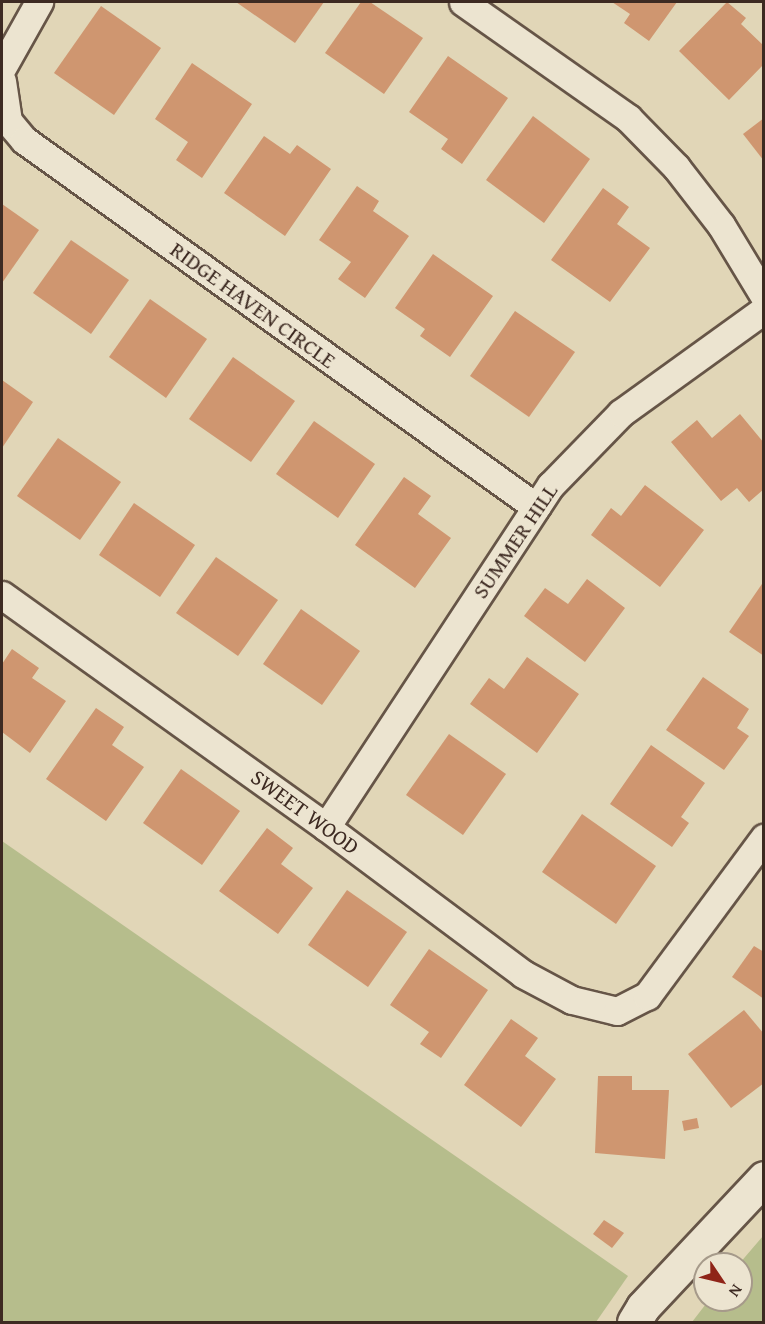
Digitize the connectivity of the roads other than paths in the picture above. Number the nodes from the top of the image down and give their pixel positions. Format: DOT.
graph roads {
  1 [pos="39,2"];
  2 [pos="463,2"];
  3 [pos="2,68"];
  4 [pos="2,81"];
  5 [pos="764,296"];
  6 [pos="764,310"];
  7 [pos="536,507"];
  8 [pos="2,595"];
  9 [pos="326,826"];
  10 [pos="764,838"];
  11 [pos="764,1178"];
  12 [pos="634,1323"];
  1 -- 3 [label="street"];
  2 -- 5 [label="street"];
  4 -- 7 [label="street, RIDGE HAVEN CIRCLE"];
  6 -- 7 [label="street, SUMMER HILL"];
  7 -- 9 [label="street, SUMMER HILL"];
  8 -- 9 [label="street, SWEET WOOD"];
  9 -- 10 [label="street, SWEET WOOD"];
  11 -- 12 [label="street"];
}
